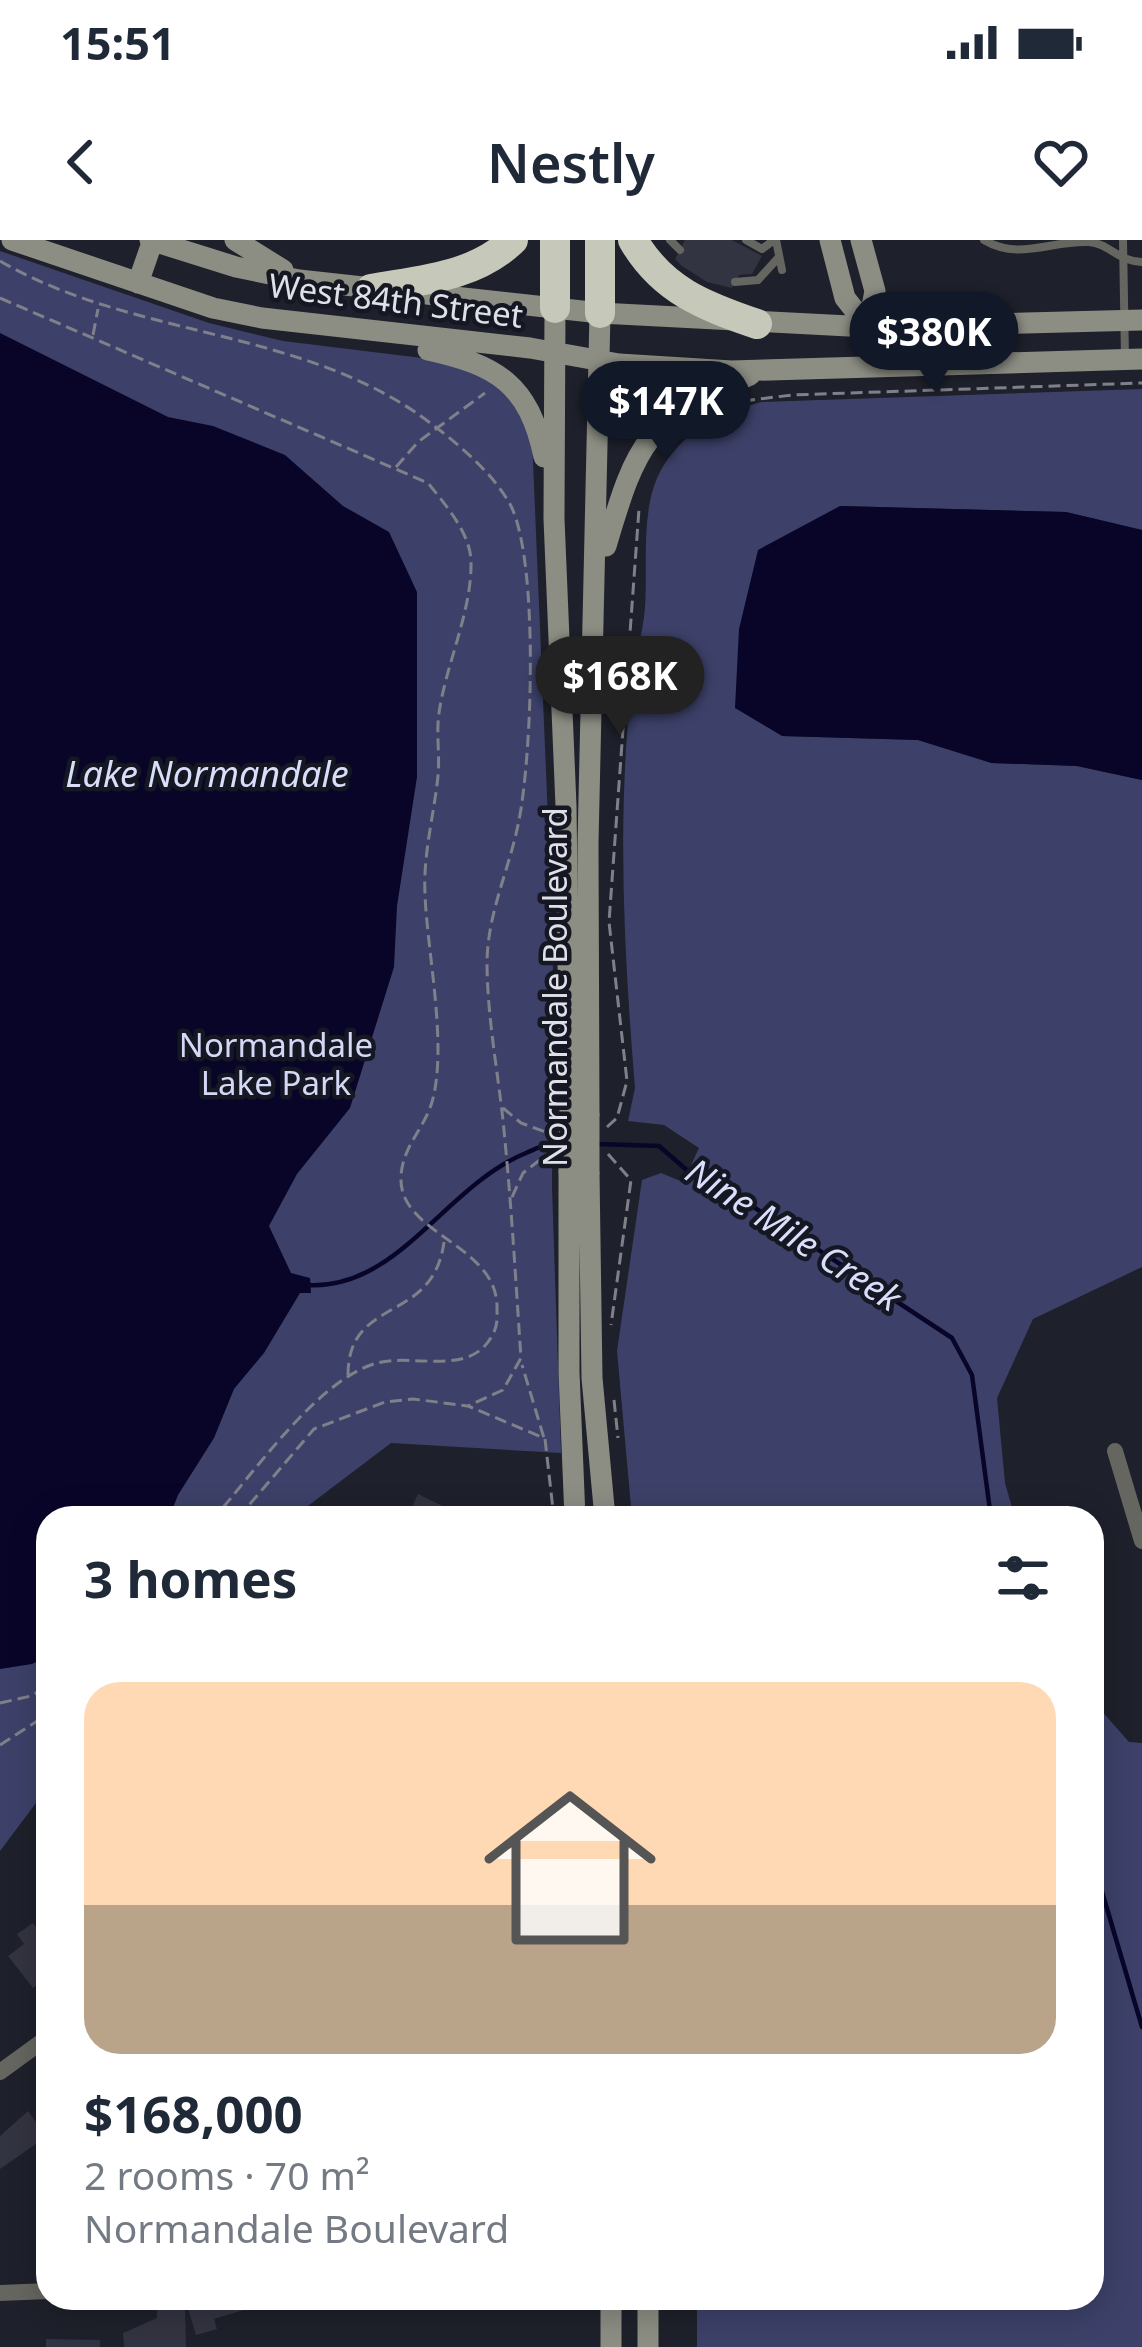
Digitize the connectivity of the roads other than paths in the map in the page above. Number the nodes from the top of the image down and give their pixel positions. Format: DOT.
graph roads {
  1 [pos="12,240"];
  2 [pos="235,240"];
  3 [pos="513,240"];
  4 [pos="555,240"];
  5 [pos="600,240"];
  6 [pos="633,240"];
  7 [pos="670,240"];
  8 [pos="746,240"];
  9 [pos="775,240"];
  10 [pos="830,240"];
  11 [pos="861,240"];
  12 [pos="983,240"];
  13 [pos="1123,240"];
  14 [pos="1087,241"];
  15 [pos="161,242"];
  16 [pos="680,250"];
  17 [pos="779,257"];
  18 [pos="1124,262"];
  19 [pos="1142,262"];
  20 [pos="782,270"];
  21 [pos="299,280"];
  22 [pos="735,282"];
  23 [pos="149,286"];
  24 [pos="371,290"];
  25 [pos="555,308"];
  26 [pos="600,314"];
  27 [pos="1134,320"];
  28 [pos="757,324"];
  29 [pos="334,328"];
  30 [pos="868,328"];
  31 [pos="554,352"];
  32 [pos="1134,360"];
  33 [pos="601,361"];
  34 [pos="872,367"];
  35 [pos="762,370"];
  36 [pos="554,518"];
  37 [pos="597,576"];
  38 [pos="579,1114"];
  39 [pos="579,1172"];
  40 [pos="1115,1451"];
  41 [pos="575,1506"];
  42 [pos="604,1506"];
  43 [pos="1142,1540"];
  44 [pos="36,2046"];
  45 [pos="0,2072"];
  46 [pos="36,2292"];
  47 [pos="0,2293"];
  48 [pos="611,2310"];
  49 [pos="648,2310"];
  50 [pos="611,2347"];
  51 [pos="648,2347"];
  1 -- 23 [label="main road, West 84th Street"];
  2 -- 21 [label="main road"];
  3 -- 24 [label="highway"];
  4 -- 25 [label="highway, Normandale Boulevard"];
  5 -- 26 [label="highway, Normandale Boulevard"];
  6 -- 28 [label="highway"];
  7 -- 16 [label="lane"];
  8 -- 9 [label="lane"];
  9 -- 17 [label="lane"];
  10 -- 30 [label="main road"];
  11 -- 30 [label="main road"];
  12 -- 14 [label="lane"];
  13 -- 18 [label="lane"];
  14 -- 18 [label="lane"];
  15 -- 21 [label="main road, West 84th Street"];
  15 -- 23 [label="main road"];
  17 -- 20 [label="lane"];
  17 -- 22 [label="lane"];
  18 -- 19 [label="lane"];
  18 -- 27 [label="lane"];
  21 -- 24 [label="main road, West 84th Street"];
  23 -- 29 [label="main road, West 84th Street"];
  24 -- 25 [label="main road, West 84th Street"];
  25 -- 26 [label="main road, West 84th Street"];
  25 -- 31 [label="main road, Normandale Boulevard"];
  26 -- 28 [label="main road, West 84th Street"];
  26 -- 33 [label="main road, Normandale Boulevard"];
  27 -- 30 [label="main road, West 84th Street"];
  27 -- 32 [label="lane"];
  28 -- 30 [label="main road, West 84th Street"];
  29 -- 31 [label="main road, West 84th Street"];
  29 -- 36 [label="main road"];
  30 -- 34 [label="main road"];
  31 -- 33 [label="main road, West 84th Street"];
  31 -- 36 [label="main road, Normandale Boulevard"];
  32 -- 34 [label="main road, West 84th Street"];
  33 -- 35 [label="main road, West 84th Street"];
  33 -- 37 [label="main road, Normandale Boulevard"];
  34 -- 35 [label="main road, West 84th Street"];
  35 -- 37 [label="main road"];
  36 -- 38 [label="main road, Normandale Boulevard"];
  37 -- 38 [label="main road, Normandale Boulevard"];
  38 -- 39 [label="main road, Normandale Boulevard, bridge"];
  39 -- 41 [label="main road, Normandale Boulevard"];
  39 -- 42 [label="main road, Normandale Boulevard"];
  40 -- 43 [label="street"];
  44 -- 45 [label="street"];
  46 -- 47 [label="street"];
  48 -- 50 [label="main road"];
  49 -- 51 [label="main road"];
}
